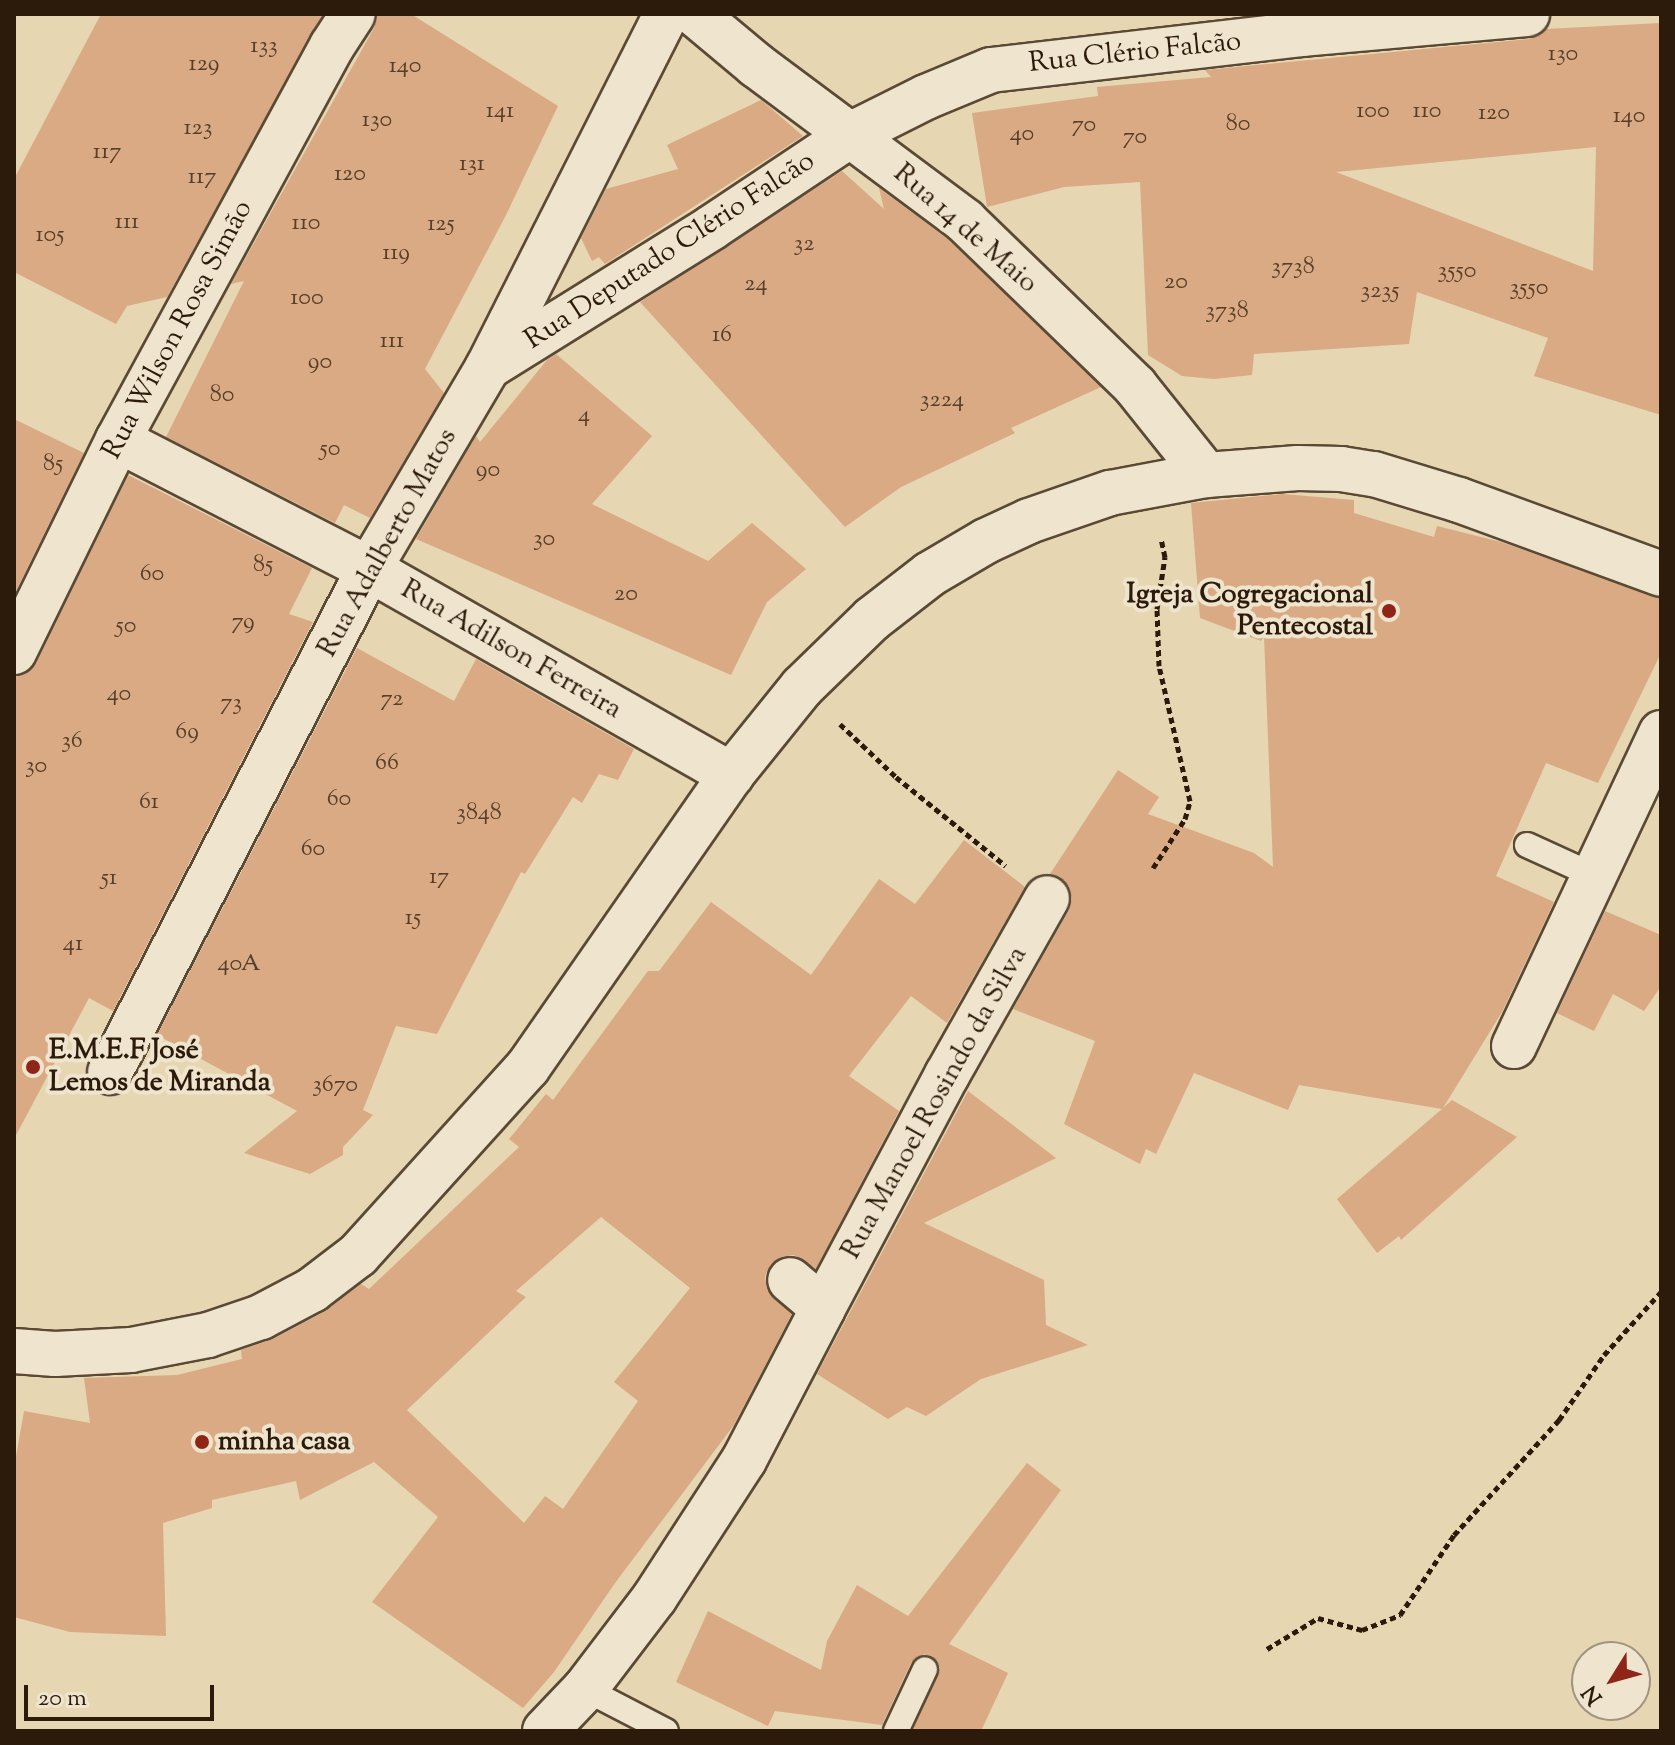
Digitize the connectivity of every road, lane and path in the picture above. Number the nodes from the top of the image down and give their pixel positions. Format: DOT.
graph roads {
  1 [pos="353,14"];
  2 [pos="666,14"];
  3 [pos="695,14"];
  4 [pos="1527,14"];
  5 [pos="852,134"];
  6 [pos="488,367"];
  7 [pos="118,440"];
  8 [pos="1206,475"];
  9 [pos="1151,486"];
  10 [pos="369,569"];
  11 [pos="1661,574"];
  12 [pos="14,652"];
  13 [pos="802,687"];
  14 [pos="1661,733"];
  15 [pos="731,775"];
  16 [pos="1527,845"];
  17 [pos="1153,868"];
  18 [pos="1595,876"];
  19 [pos="1047,898"];
  20 [pos="1514,1046"];
  21 [pos="110,1072"];
  22 [pos="790,1280"];
  23 [pos="1661,1292"];
  24 [pos="823,1308"];
  25 [pos="14,1351"];
  26 [pos="1267,1649"];
  27 [pos="925,1669"];
  28 [pos="585,1689"];
  29 [pos="545,1731"];
  30 [pos="666,1731"];
  31 [pos="896,1731"];
  1 -- 7 [label="street, Rua Wilson Rosa Simão"];
  2 -- 6 [label="street, Rua Adalberto Matos"];
  3 -- 5 [label="street, Rua 14 de Maio"];
  4 -- 5 [label="street, Rua Clério Falcão"];
  5 -- 6 [label="street, Rua Deputado Clério Falcão"];
  5 -- 8 [label="street, Rua 14 de Maio"];
  6 -- 10 [label="street, Rua Adalberto Matos"];
  7 -- 10 [label="street, Rua Adilson Ferreira"];
  7 -- 12 [label="street, Rua Wilson Rosa Simão"];
  8 -- 9 [label="street"];
  8 -- 11 [label="street"];
  9 -- 13 [label="street"];
  9 -- 17 [label="path"];
  10 -- 15 [label="street, Rua Adilson Ferreira"];
  10 -- 21 [label="street, Rua Adalberto Matos"];
  13 -- 15 [label="street"];
  13 -- 19 [label="path"];
  14 -- 18 [label="street"];
  15 -- 25 [label="street"];
  16 -- 18 [label="lane"];
  18 -- 20 [label="street"];
  19 -- 24 [label="street, Rua Manoel Rosindo da Silva"];
  22 -- 24 [label="street"];
  23 -- 26 [label="path"];
  24 -- 28 [label="street, Rua Manoel Rosindo da Silva"];
  27 -- 31 [label="lane"];
  28 -- 29 [label="street, Rua Manoel Rosindo da Silva"];
  28 -- 30 [label="lane"];
}
